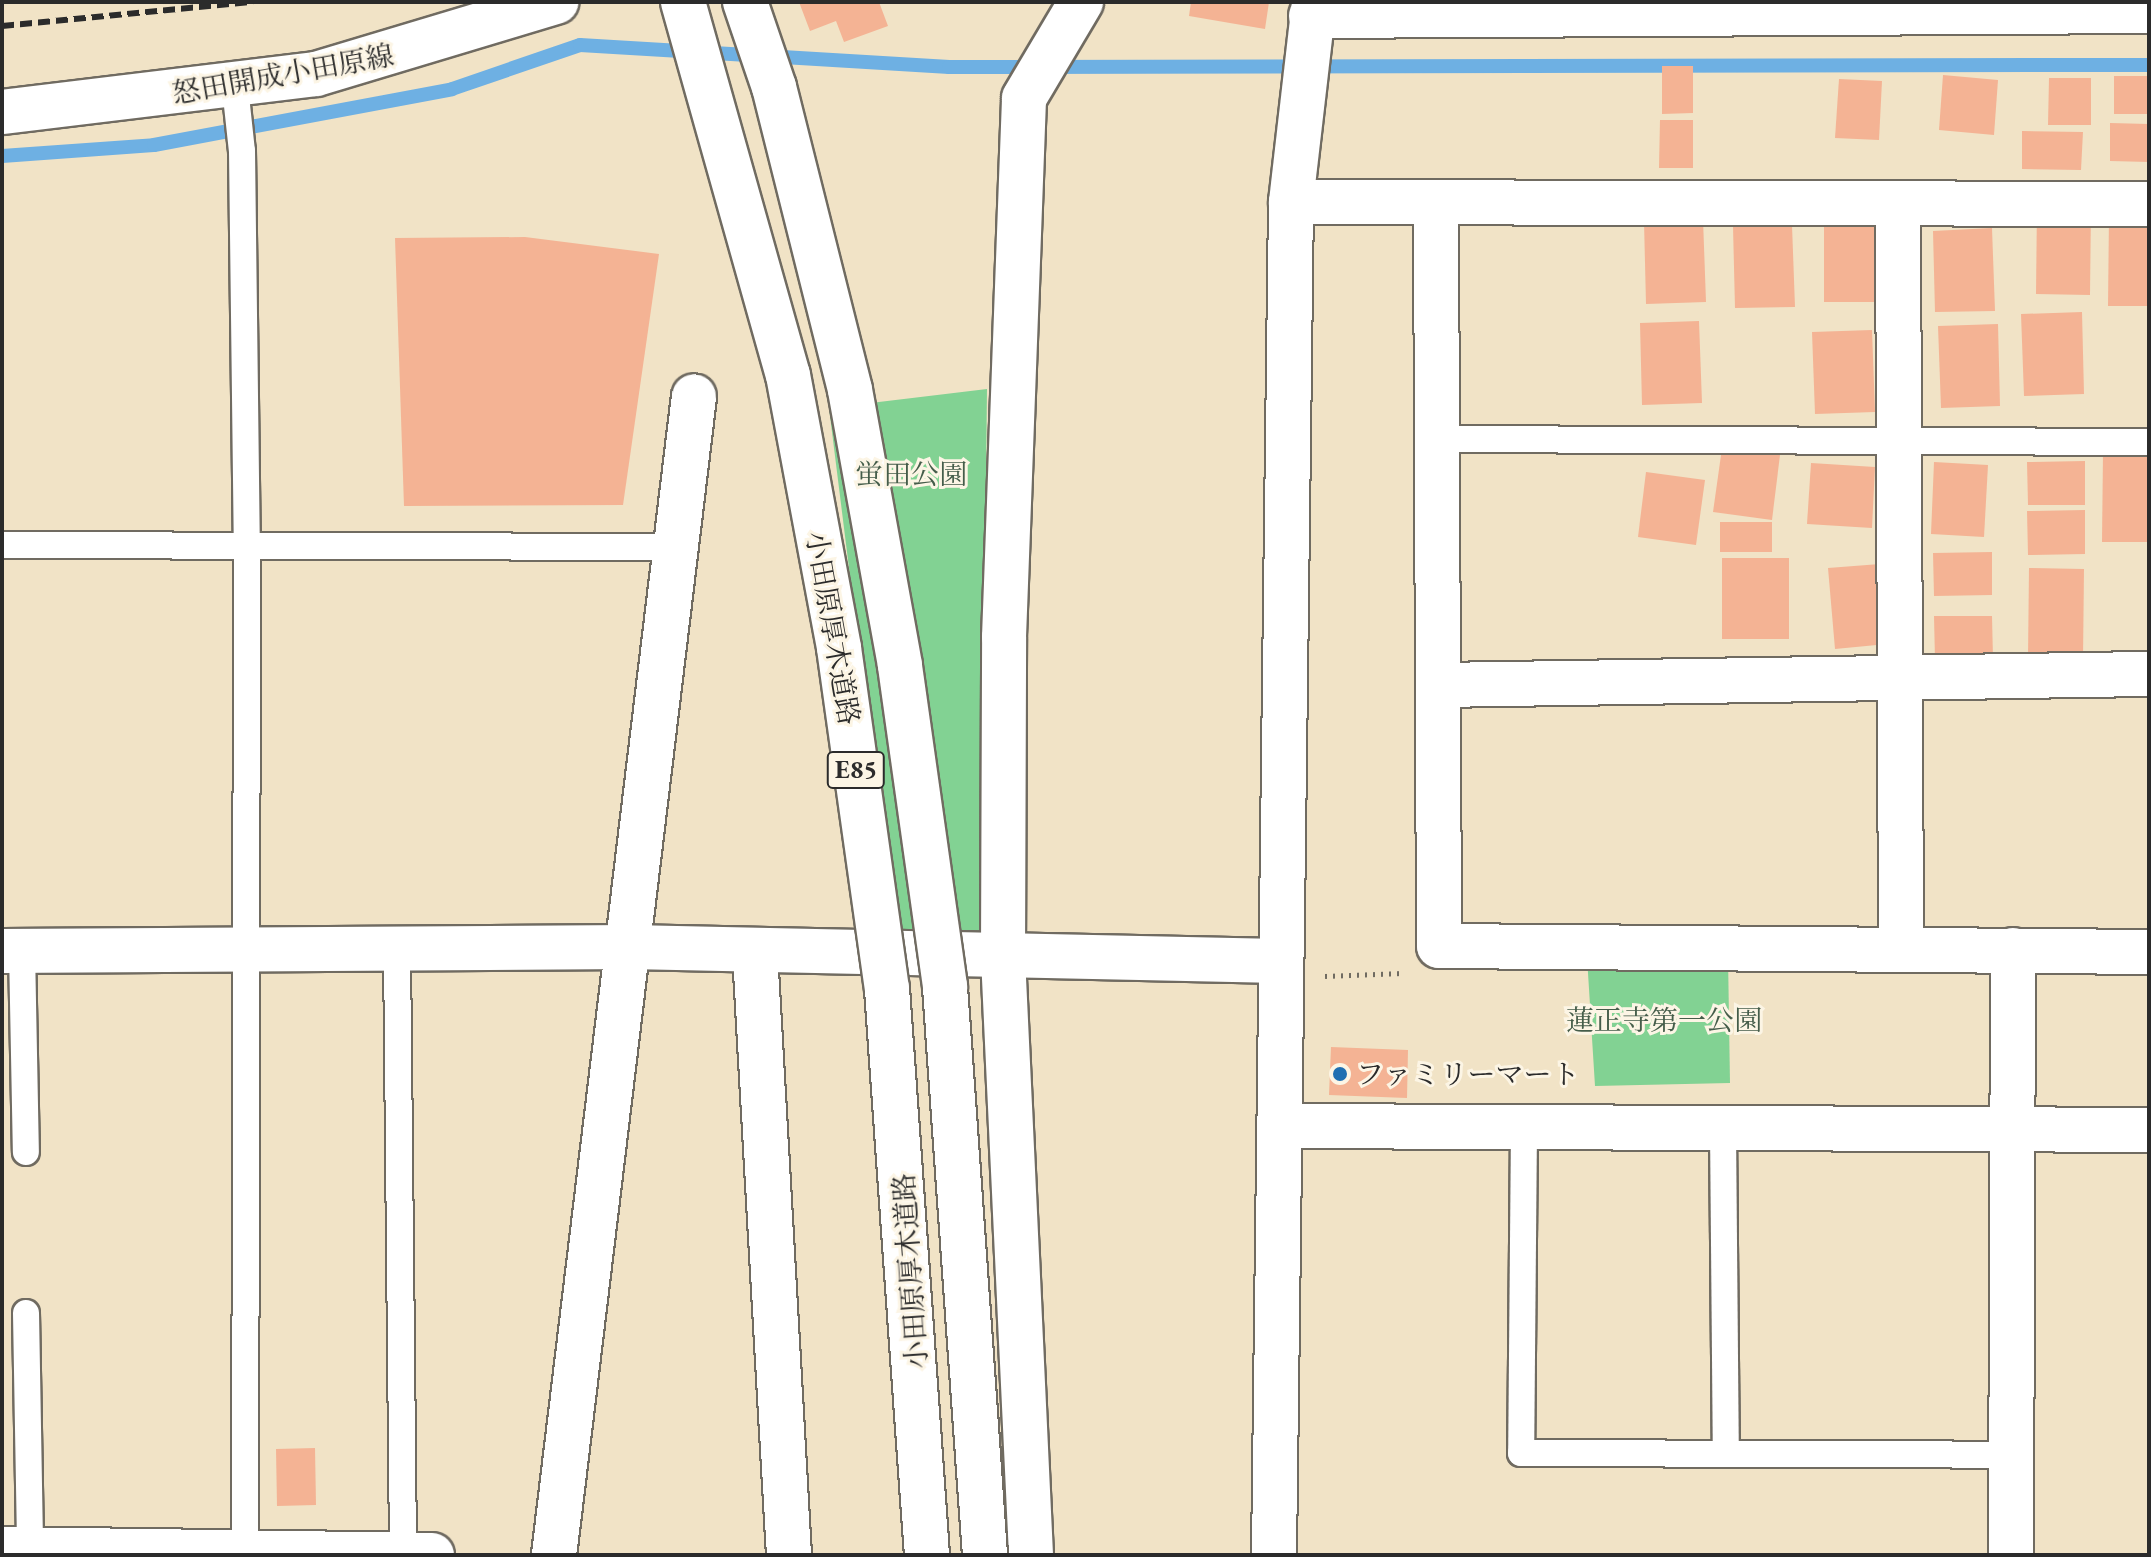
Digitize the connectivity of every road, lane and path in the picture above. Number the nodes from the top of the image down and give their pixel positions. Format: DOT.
graph roads {
  1 [pos="556,2"];
  2 [pos="683,2"];
  3 [pos="745,2"];
  4 [pos="1809,8"];
  5 [pos="1312,9"];
  6 [pos="2149,11"];
  7 [pos="1072,17"];
  8 [pos="236,99"];
  9 [pos="2,112"];
  10 [pos="1291,202"];
  11 [pos="2149,204"];
  12 [pos="1898,205"];
  13 [pos="1436,206"];
  14 [pos="694,396"];
  15 [pos="1437,439"];
  16 [pos="1899,441"];
  17 [pos="2149,442"];
  18 [pos="2,545"];
  19 [pos="247,545"];
  20 [pos="678,547"];
  21 [pos="2149,674"];
  22 [pos="1900,678"];
  23 [pos="1438,685"];
  24 [pos="1439,946"];
  25 [pos="630,947"];
  26 [pos="245,948"];
  27 [pos="397,948"];
  28 [pos="1901,949"];
  29 [pos="12,950"];
  30 [pos="2013,950"];
  31 [pos="2149,952"];
  32 [pos="755,953"];
  33 [pos="1003,957"];
  34 [pos="1279,968"];
  35 [pos="1282,1126"];
  36 [pos="1524,1127"];
  37 [pos="1723,1128"];
  38 [pos="2013,1130"];
  39 [pos="2149,1130"];
  40 [pos="26,1152"];
  41 [pos="26,1313"];
  42 [pos="1726,1450"];
  43 [pos="2012,1455"];
  44 [pos="16,1549"];
  45 [pos="245,1553"];
  46 [pos="418,1554"];
  47 [pos="554,1555"];
  48 [pos="789,1555"];
  49 [pos="927,1555"];
  50 [pos="985,1555"];
  51 [pos="1031,1555"];
  52 [pos="1274,1555"];
  53 [pos="2011,1555"];
  1 -- 8 [label="main road, 怒田開成小田原線"];
  2 -- 49 [label="main road, 小田原厚木道路 / E85, bridge"];
  3 -- 50 [label="main road, 小田原厚木道路 / E85, bridge"];
  4 -- 5 [label="main road"];
  4 -- 6 [label="main road"];
  5 -- 10 [label="main road"];
  7 -- 33 [label="main road"];
  8 -- 9 [label="main road, 怒田開成小田原線"];
  8 -- 19 [label="lane"];
  10 -- 13 [label="main road"];
  10 -- 34 [label="main road"];
  11 -- 12 [label="main road"];
  12 -- 13 [label="main road"];
  12 -- 16 [label="main road"];
  13 -- 15 [label="main road"];
  14 -- 20 [label="main road"];
  15 -- 16 [label="lane"];
  15 -- 23 [label="main road"];
  16 -- 17 [label="lane"];
  16 -- 22 [label="main road"];
  18 -- 19 [label="lane"];
  19 -- 20 [label="lane"];
  19 -- 26 [label="lane"];
  20 -- 25 [label="main road"];
  21 -- 22 [label="main road"];
  22 -- 23 [label="main road"];
  22 -- 28 [label="main road"];
  23 -- 24 [label="main road"];
  24 -- 28 [label="main road"];
  24 -- 34 [label="path"];
  25 -- 27 [label="main road"];
  25 -- 32 [label="main road"];
  25 -- 47 [label="main road"];
  26 -- 27 [label="main road"];
  26 -- 29 [label="main road"];
  26 -- 45 [label="lane"];
  27 -- 46 [label="lane"];
  28 -- 30 [label="main road"];
  29 -- 40 [label="lane"];
  30 -- 31 [label="main road"];
  30 -- 38 [label="main road"];
  32 -- 33 [label="main road"];
  32 -- 48 [label="main road"];
  33 -- 34 [label="main road"];
  33 -- 51 [label="main road"];
  34 -- 35 [label="main road"];
  35 -- 36 [label="main road"];
  35 -- 52 [label="main road"];
  36 -- 37 [label="main road"];
  36 -- 42 [label="lane"];
  37 -- 38 [label="main road"];
  37 -- 42 [label="lane"];
  38 -- 39 [label="main road"];
  38 -- 43 [label="main road"];
  41 -- 44 [label="lane"];
  42 -- 43 [label="lane"];
  43 -- 53 [label="main road"];
  44 -- 45 [label="main road"];
  45 -- 46 [label="main road"];
}
